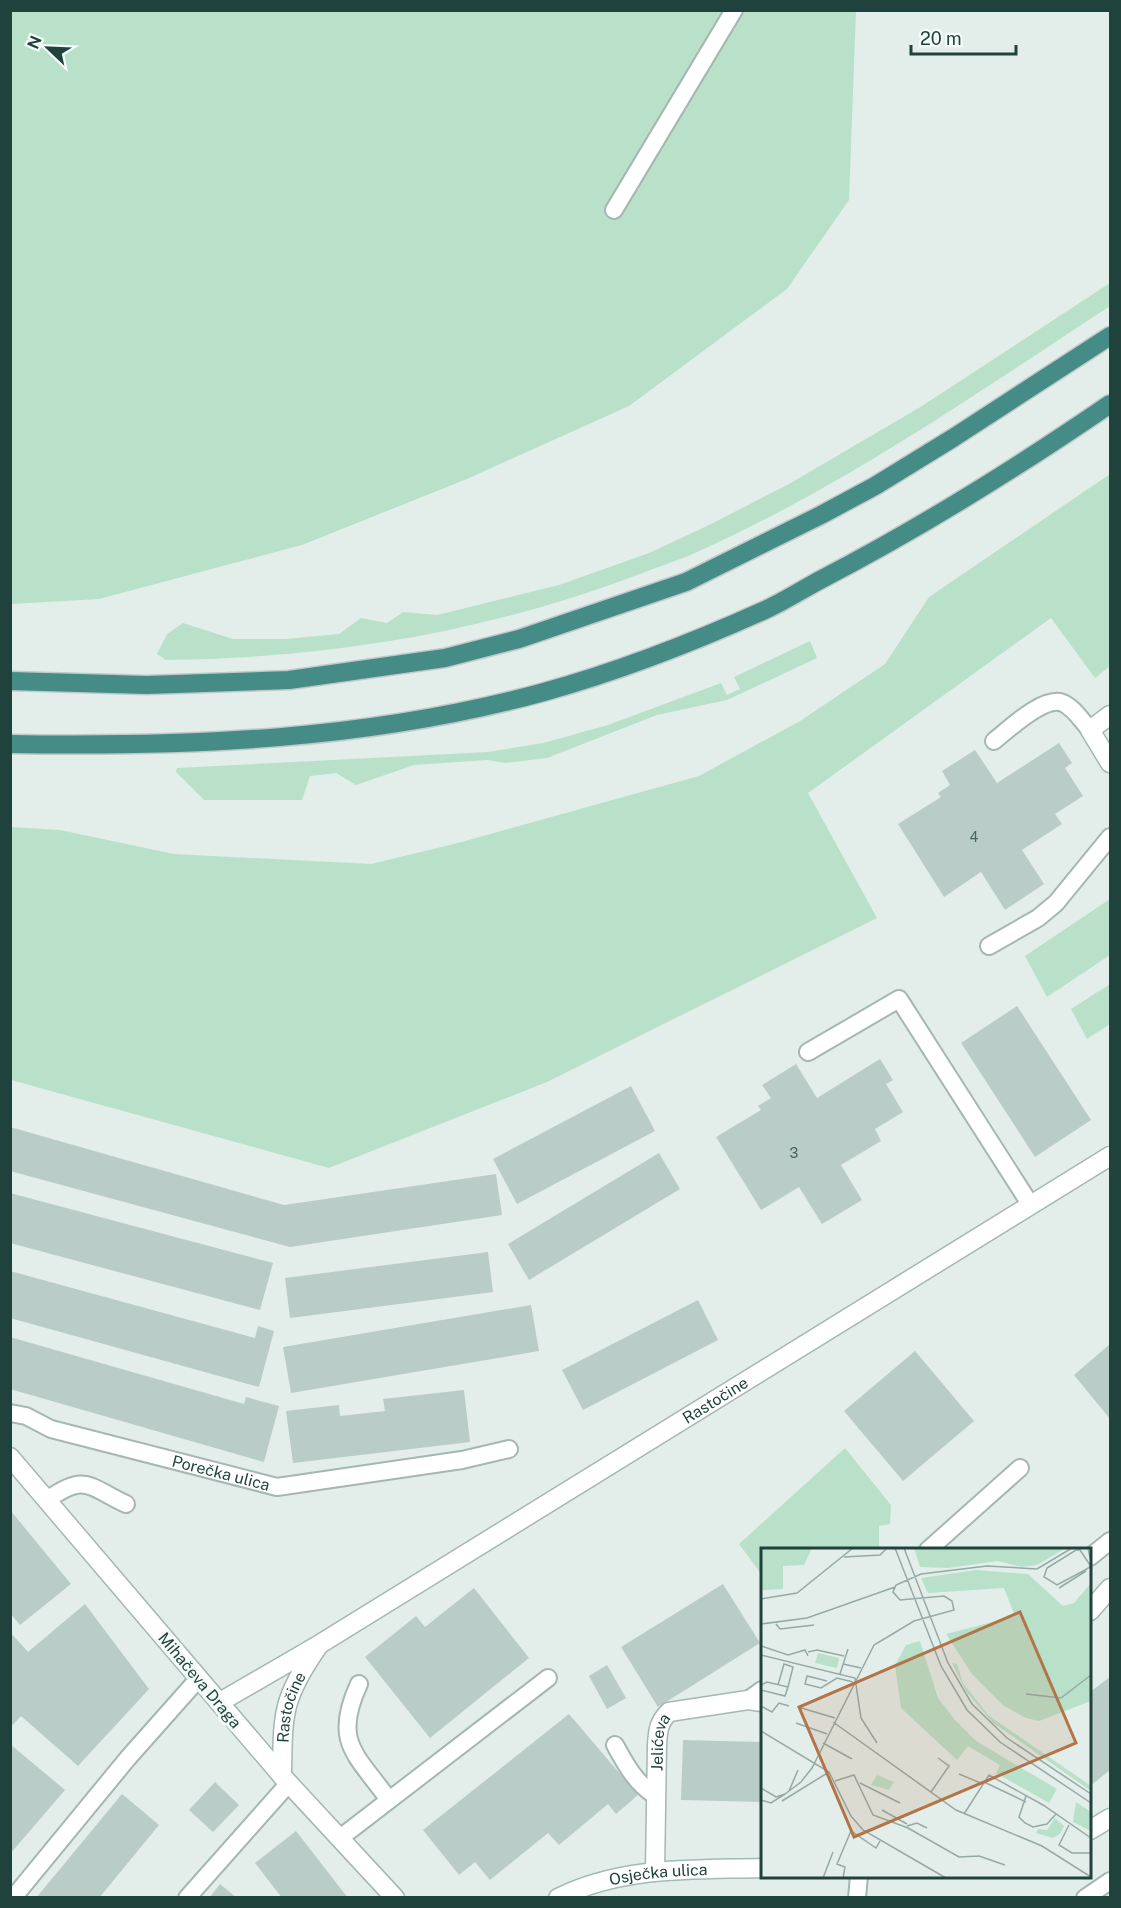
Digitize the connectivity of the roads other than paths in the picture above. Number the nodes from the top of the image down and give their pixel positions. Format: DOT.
graph roads {
  1 [pos="734,10"];
  2 [pos="614,210"];
  3 [pos="1110,336"];
  4 [pos="1110,404"];
  5 [pos="10,681"];
  6 [pos="1110,715"];
  7 [pos="1090,730"];
  8 [pos="993,741"];
  9 [pos="10,744"];
  10 [pos="1110,763"];
  11 [pos="1110,837"];
  12 [pos="989,946"];
  13 [pos="808,1052"];
  14 [pos="1110,1156"];
  15 [pos="1030,1204"];
  16 [pos="10,1413"];
  17 [pos="508,1449"];
  18 [pos="10,1457"];
  19 [pos="1020,1468"];
  20 [pos="47,1500"];
  21 [pos="126,1504"];
  22 [pos="1110,1541"];
  23 [pos="930,1548"];
  24 [pos="1091,1555"];
  25 [pos="1110,1588"];
  26 [pos="1091,1609"];
  27 [pos="320,1644"];
  28 [pos="200,1678"];
  29 [pos="548,1678"];
  30 [pos="359,1684"];
  31 [pos="758,1697"];
  32 [pos="220,1702"];
  33 [pos="615,1745"];
  34 [pos="285,1780"];
  35 [pos="656,1796"];
  36 [pos="389,1800"];
  37 [pos="1110,1818"];
  38 [pos="1091,1829"];
  39 [pos="340,1838"];
  40 [pos="761,1868"];
  41 [pos="655,1871"];
  42 [pos="859,1878"];
  43 [pos="1110,1881"];
  44 [pos="566,1896"];
  45 [pos="13,1898"];
  46 [pos="187,1898"];
  47 [pos="395,1898"];
  48 [pos="857,1898"];
  49 [pos="1085,1898"];
  1 -- 2 [label="lane"];
  3 -- 5 [label="highway"];
  4 -- 9 [label="highway"];
  6 -- 7 [label="street"];
  7 -- 8 [label="lane"];
  7 -- 10 [label="street"];
  11 -- 12 [label="lane"];
  13 -- 15 [label="lane"];
  14 -- 15 [label="street, Rastočine"];
  15 -- 27 [label="street, Rastočine"];
  16 -- 17 [label="lane, Porečka ulica"];
  18 -- 20 [label="street, Mihačeva Draga"];
  19 -- 23 [label="lane"];
  20 -- 21 [label="lane"];
  20 -- 28 [label="street, Mihačeva Draga"];
  22 -- 24 [label="lane"];
  25 -- 26 [label="street"];
  27 -- 32 [label="street, Rastočine"];
  27 -- 34 [label="street, Rastočine"];
  28 -- 32 [label="street, Mihačeva Draga"];
  28 -- 45 [label="lane"];
  29 -- 36 [label="lane"];
  30 -- 36 [label="lane"];
  31 -- 35 [label="street, Jelićeva"];
  32 -- 34 [label="street, Mihačeva Draga"];
  33 -- 35 [label="lane"];
  34 -- 39 [label="street, Mihačeva Draga"];
  34 -- 46 [label="lane"];
  35 -- 41 [label="street, Jelićeva"];
  36 -- 39 [label="lane"];
  37 -- 38 [label="street"];
  39 -- 47 [label="street, Mihačeva Draga"];
  40 -- 41 [label="street, Osječka ulica"];
  41 -- 44 [label="street, Osječka ulica"];
  42 -- 48 [label="lane"];
  43 -- 49 [label="lane"];
}
